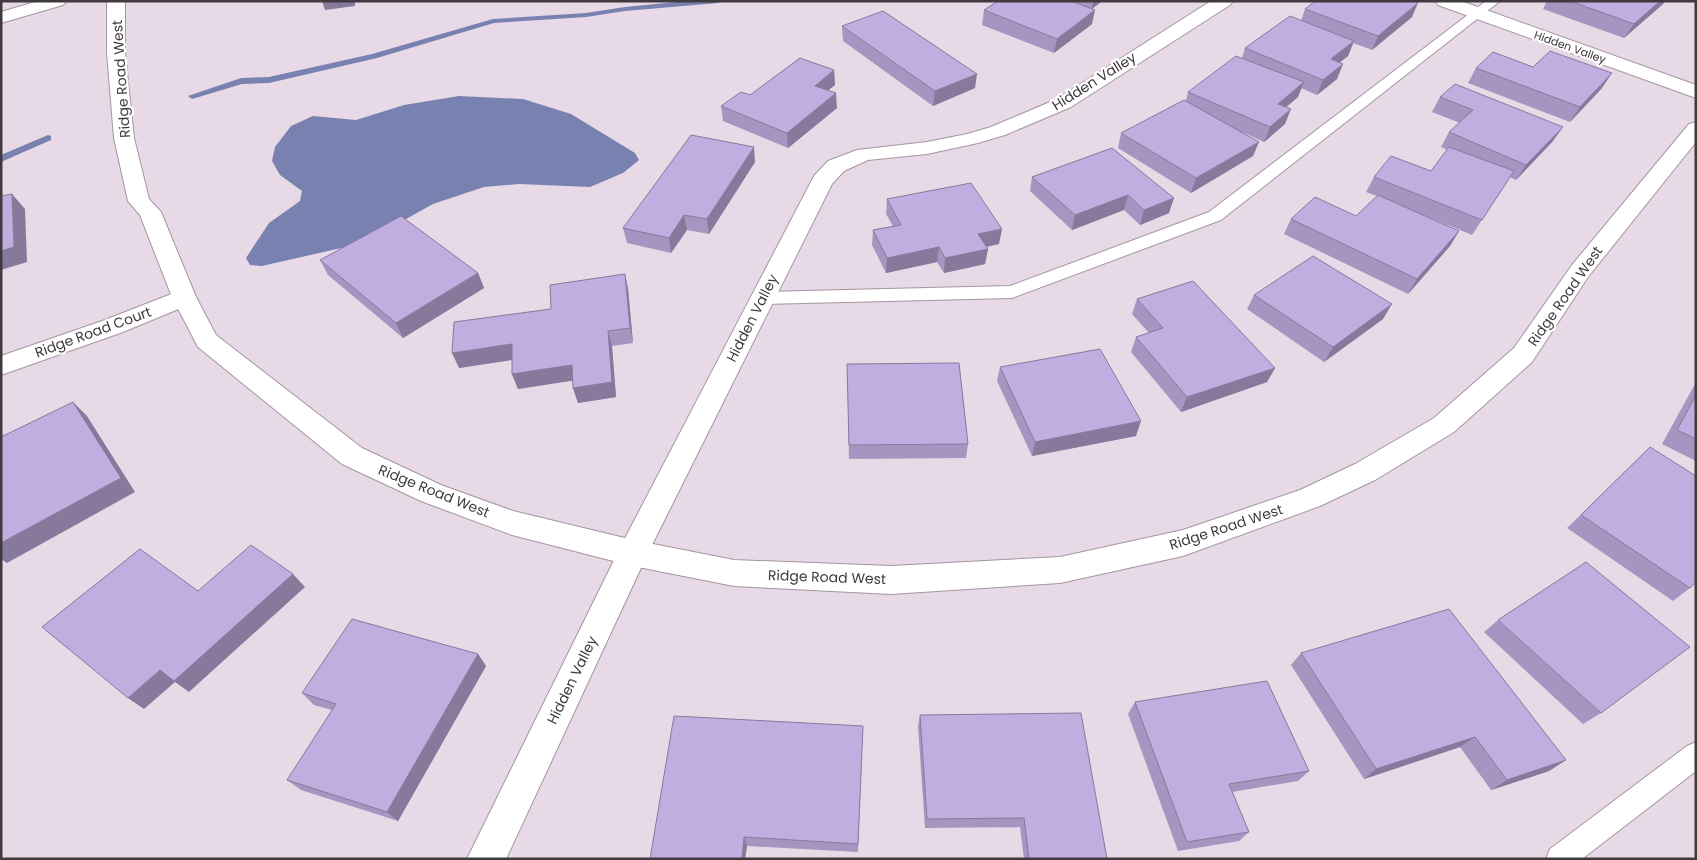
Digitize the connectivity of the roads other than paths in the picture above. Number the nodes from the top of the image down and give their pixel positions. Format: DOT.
graph roads {
  1 [pos="57,1"];
  2 [pos="116,1"];
  3 [pos="1224,1"];
  4 [pos="1444,1"];
  5 [pos="1494,1"];
  6 [pos="1478,14"];
  7 [pos="1,18"];
  8 [pos="1696,92"];
  9 [pos="1696,128"];
  10 [pos="184,298"];
  11 [pos="763,298"];
  12 [pos="1,366"];
  13 [pos="633,553"];
  14 [pos="1696,755"];
  15 [pos="486,859"];
  16 [pos="1560,859"];
  1 -- 7 [label="street"];
  2 -- 10 [label="street, Ridge Road West"];
  3 -- 11 [label="street, Hidden Valley"];
  4 -- 6 [label="street, Hidden Valley"];
  5 -- 6 [label="lane"];
  6 -- 8 [label="street, Hidden Valley"];
  6 -- 11 [label="lane"];
  9 -- 13 [label="street, Ridge Road West"];
  10 -- 12 [label="street, Ridge Road Court"];
  10 -- 13 [label="street, Ridge Road West"];
  11 -- 13 [label="street, Hidden Valley"];
  13 -- 15 [label="street, Hidden Valley"];
  14 -- 16 [label="lane"];
}
